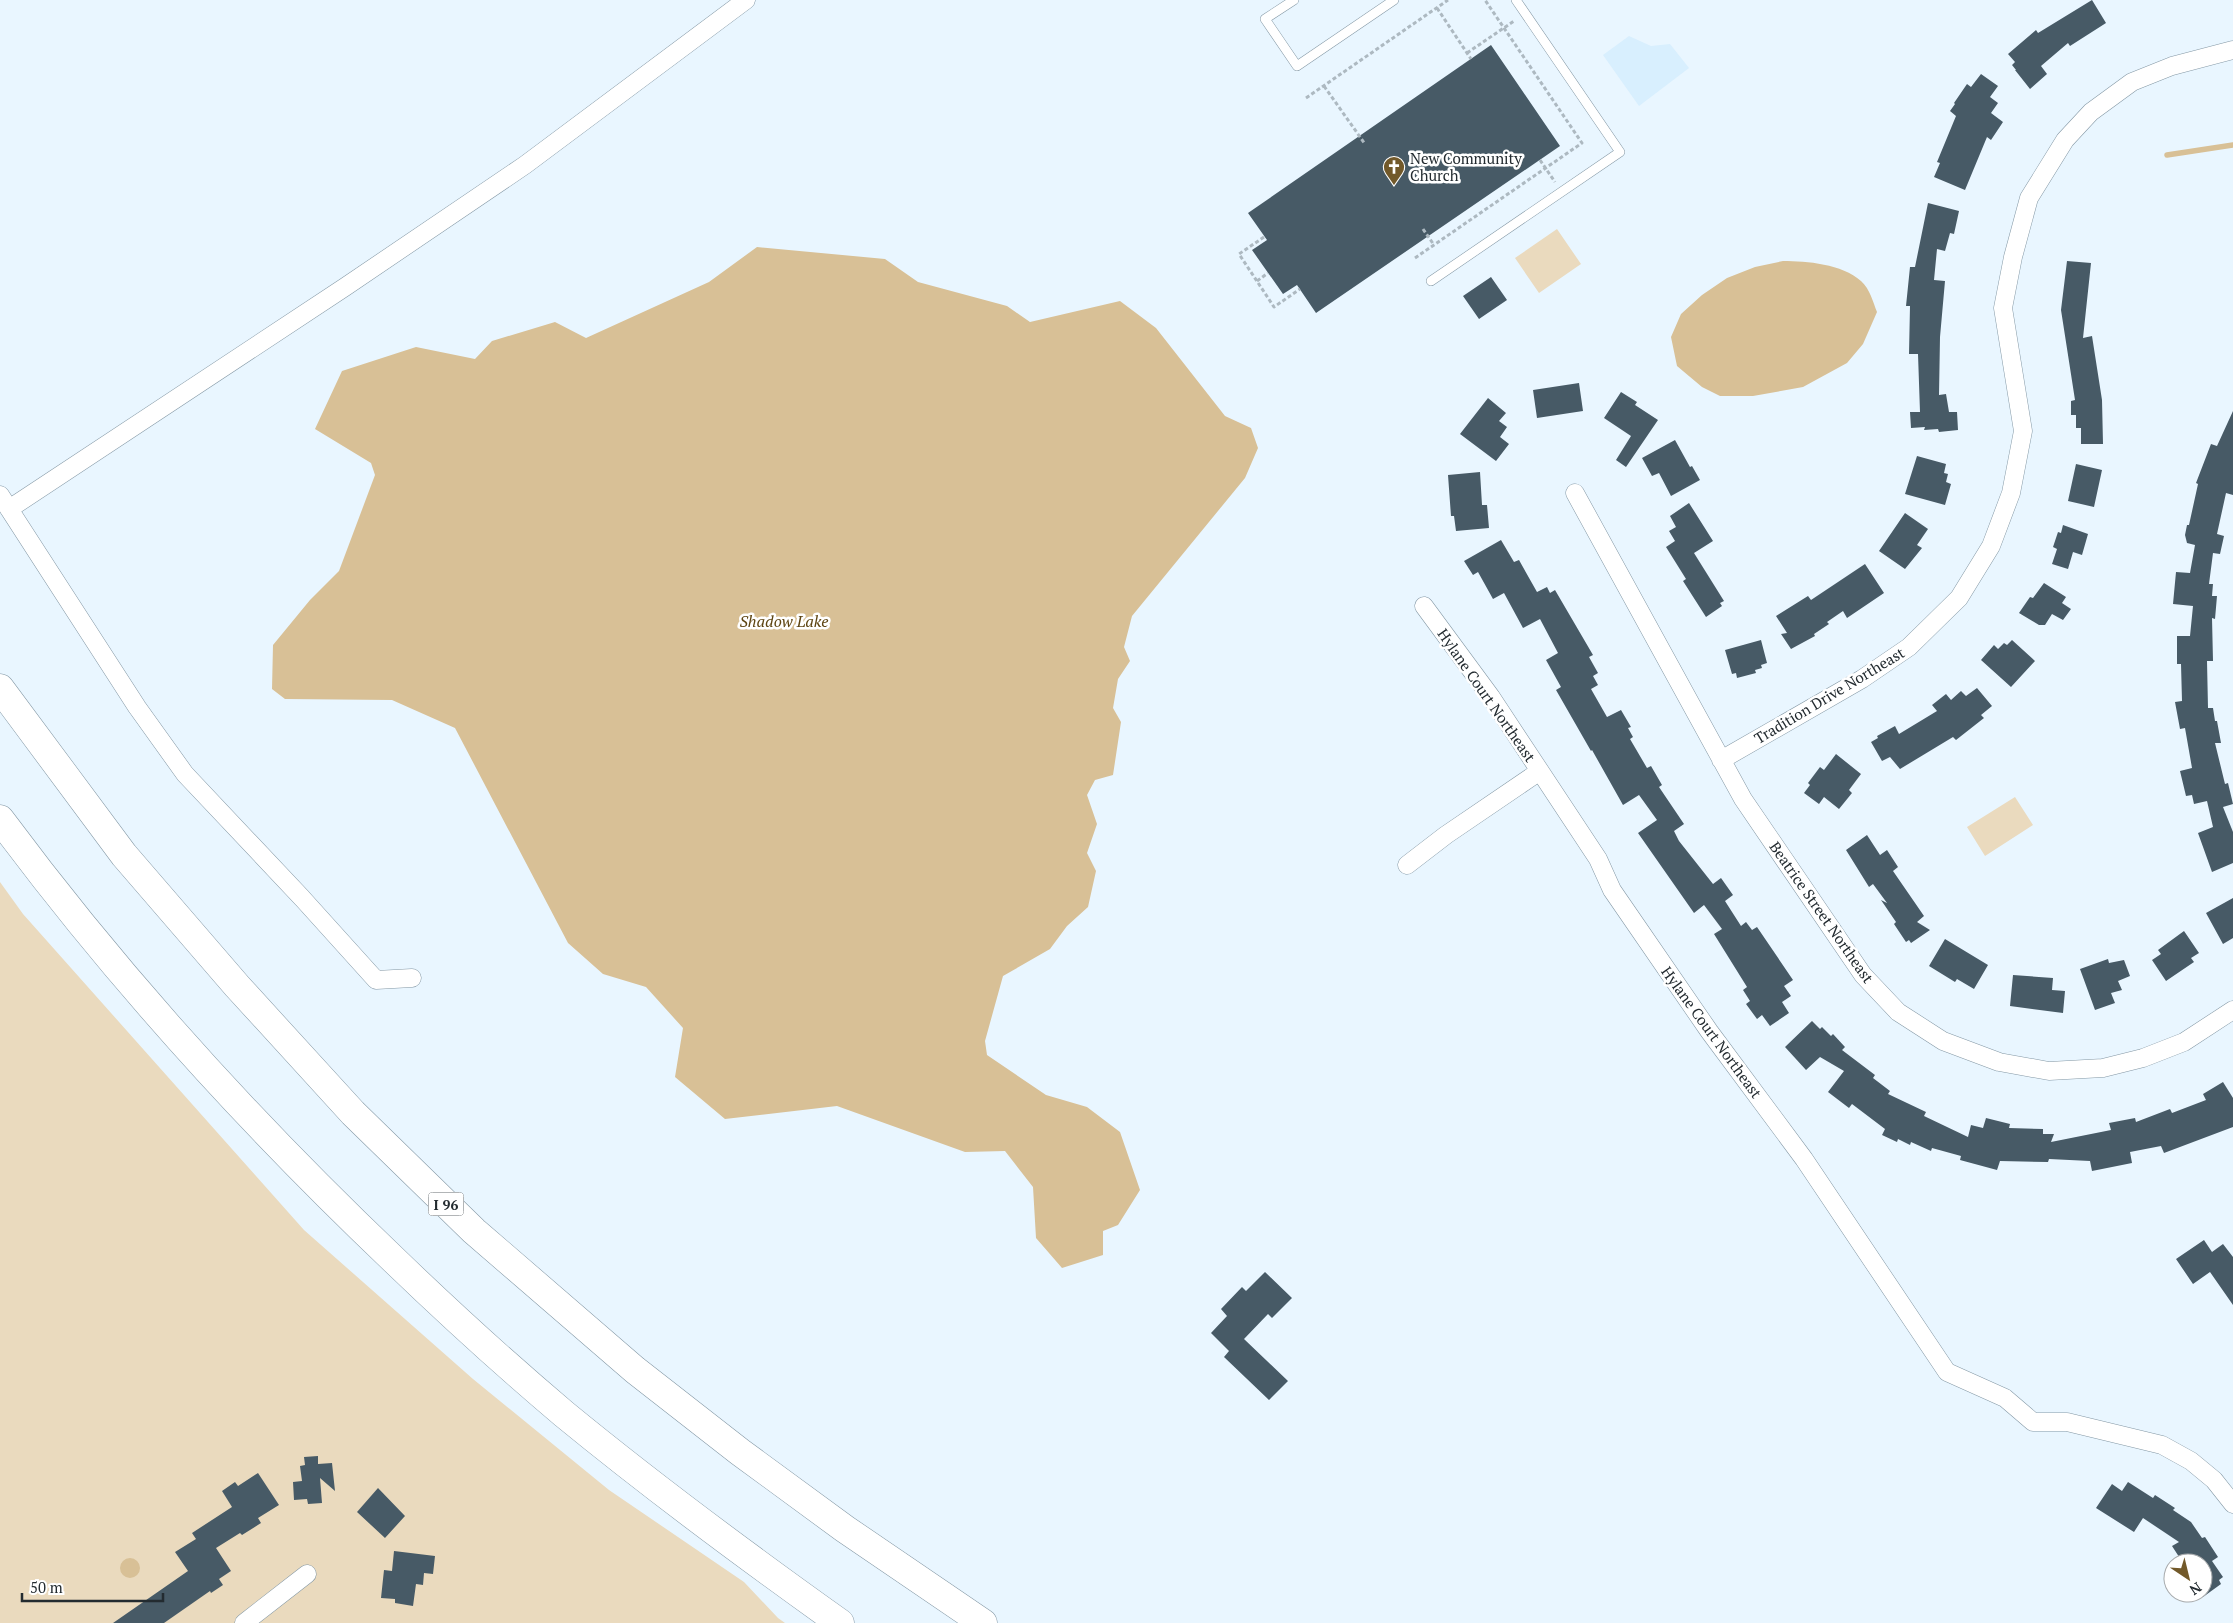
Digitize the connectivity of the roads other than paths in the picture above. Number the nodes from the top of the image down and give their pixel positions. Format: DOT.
graph roads {
  1 [pos="746,0"];
  2 [pos="1294,0"];
  3 [pos="1394,0"];
  4 [pos="1516,0"];
  5 [pos="2233,50"];
  6 [pos="1431,281"];
  7 [pos="1575,493"];
  8 [pos="4,502"];
  9 [pos="1424,606"];
  10 [pos="0,688"];
  11 [pos="1721,760"];
  12 [pos="1540,771"];
  13 [pos="0,819"];
  14 [pos="1407,865"];
  15 [pos="412,978"];
  16 [pos="2233,1010"];
  17 [pos="2233,1504"];
  18 [pos="307,1574"];
  19 [pos="244,1623"];
  20 [pos="840,1623"];
  21 [pos="984,1623"];
  1 -- 8 [label="street"];
  2 -- 3 [label="lane"];
  4 -- 6 [label="lane"];
  5 -- 11 [label="street, Tradition Drive Northeast"];
  7 -- 11 [label="street, Beatrice Street Northeast"];
  8 -- 15 [label="street"];
  9 -- 12 [label="street, Hylane Court Northeast"];
  10 -- 21 [label="highway, I 96"];
  11 -- 16 [label="street, Beatrice Street Northeast"];
  12 -- 14 [label="street"];
  12 -- 17 [label="street, Hylane Court Northeast"];
  13 -- 20 [label="highway"];
  18 -- 19 [label="street"];
}
